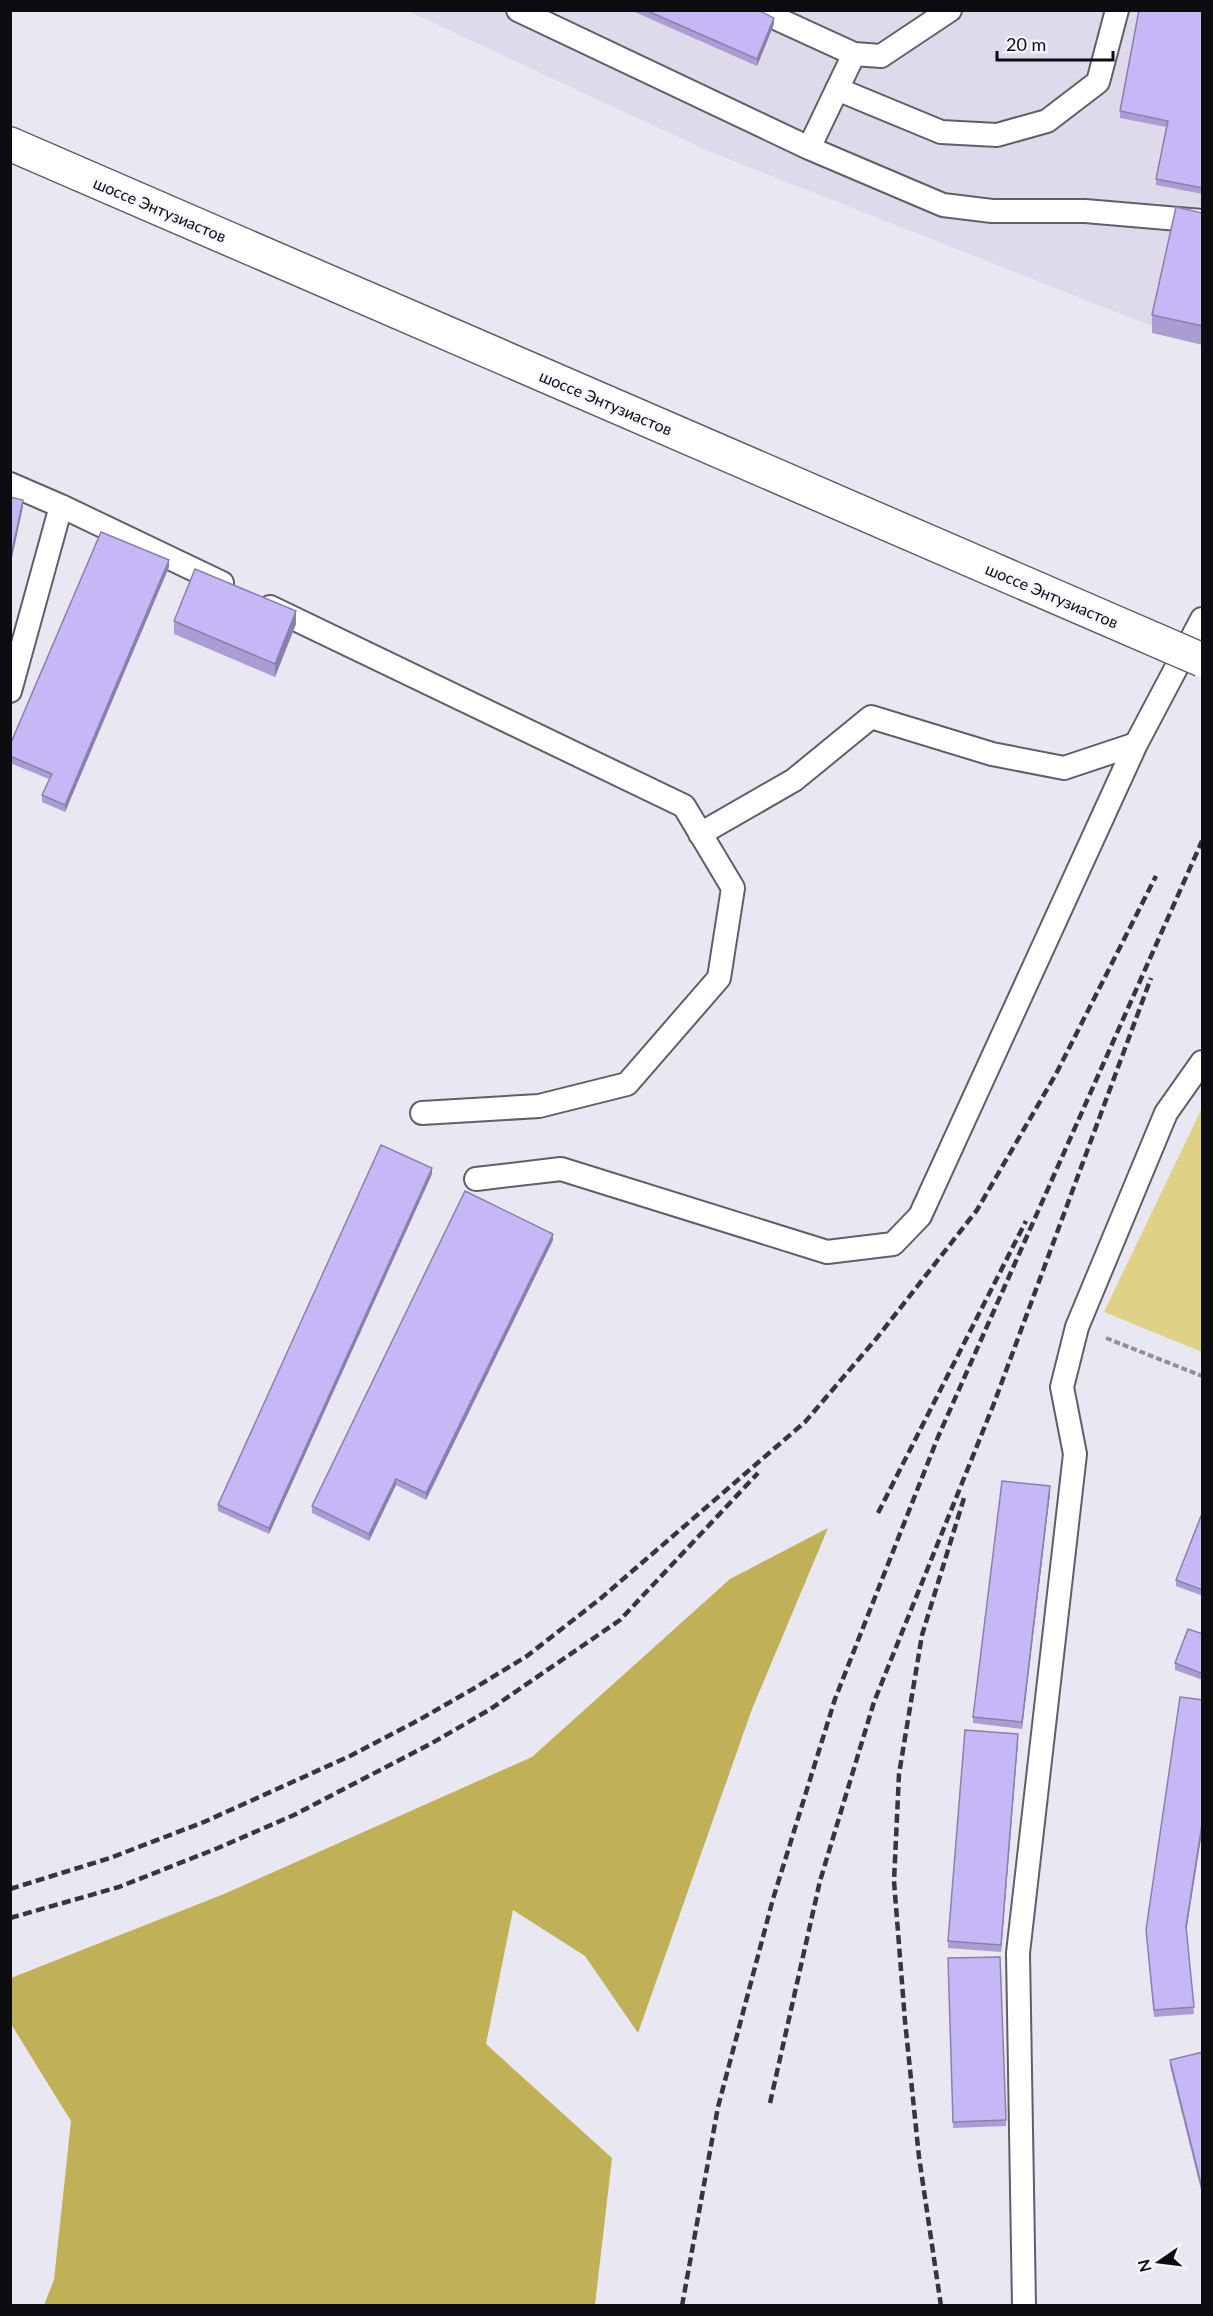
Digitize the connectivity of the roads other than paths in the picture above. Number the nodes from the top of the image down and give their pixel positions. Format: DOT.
graph roads {
  1 [pos="518,10"];
  2 [pos="758,10"];
  3 [pos="950,10"];
  4 [pos="1117,10"];
  5 [pos="854,54"];
  6 [pos="837,89"];
  7 [pos="10,144"];
  8 [pos="809,148"];
  9 [pos="1203,220"];
  10 [pos="10,484"];
  11 [pos="61,506"];
  12 [pos="1203,619"];
  13 [pos="1203,660"];
  14 [pos="10,691"];
  15 [pos="1136,744"];
  16 [pos="700,834"];
  17 [pos="1203,1062"];
  18 [pos="422,1113"];
  19 [pos="476,1179"];
  20 [pos="1024,2306"];
  1 -- 8 [label="lane"];
  2 -- 5 [label="lane"];
  3 -- 5 [label="lane"];
  4 -- 6 [label="lane"];
  5 -- 6 [label="lane"];
  6 -- 8 [label="lane"];
  7 -- 13 [label="main road, шоссе Энтузиастов, bridge"];
  8 -- 9 [label="lane"];
  10 -- 11 [label="lane"];
  11 -- 14 [label="lane"];
  11 -- 16 [label="lane"];
  12 -- 15 [label="lane"];
  15 -- 16 [label="lane"];
  15 -- 19 [label="lane"];
  16 -- 18 [label="lane"];
  17 -- 20 [label="lane"];
}
